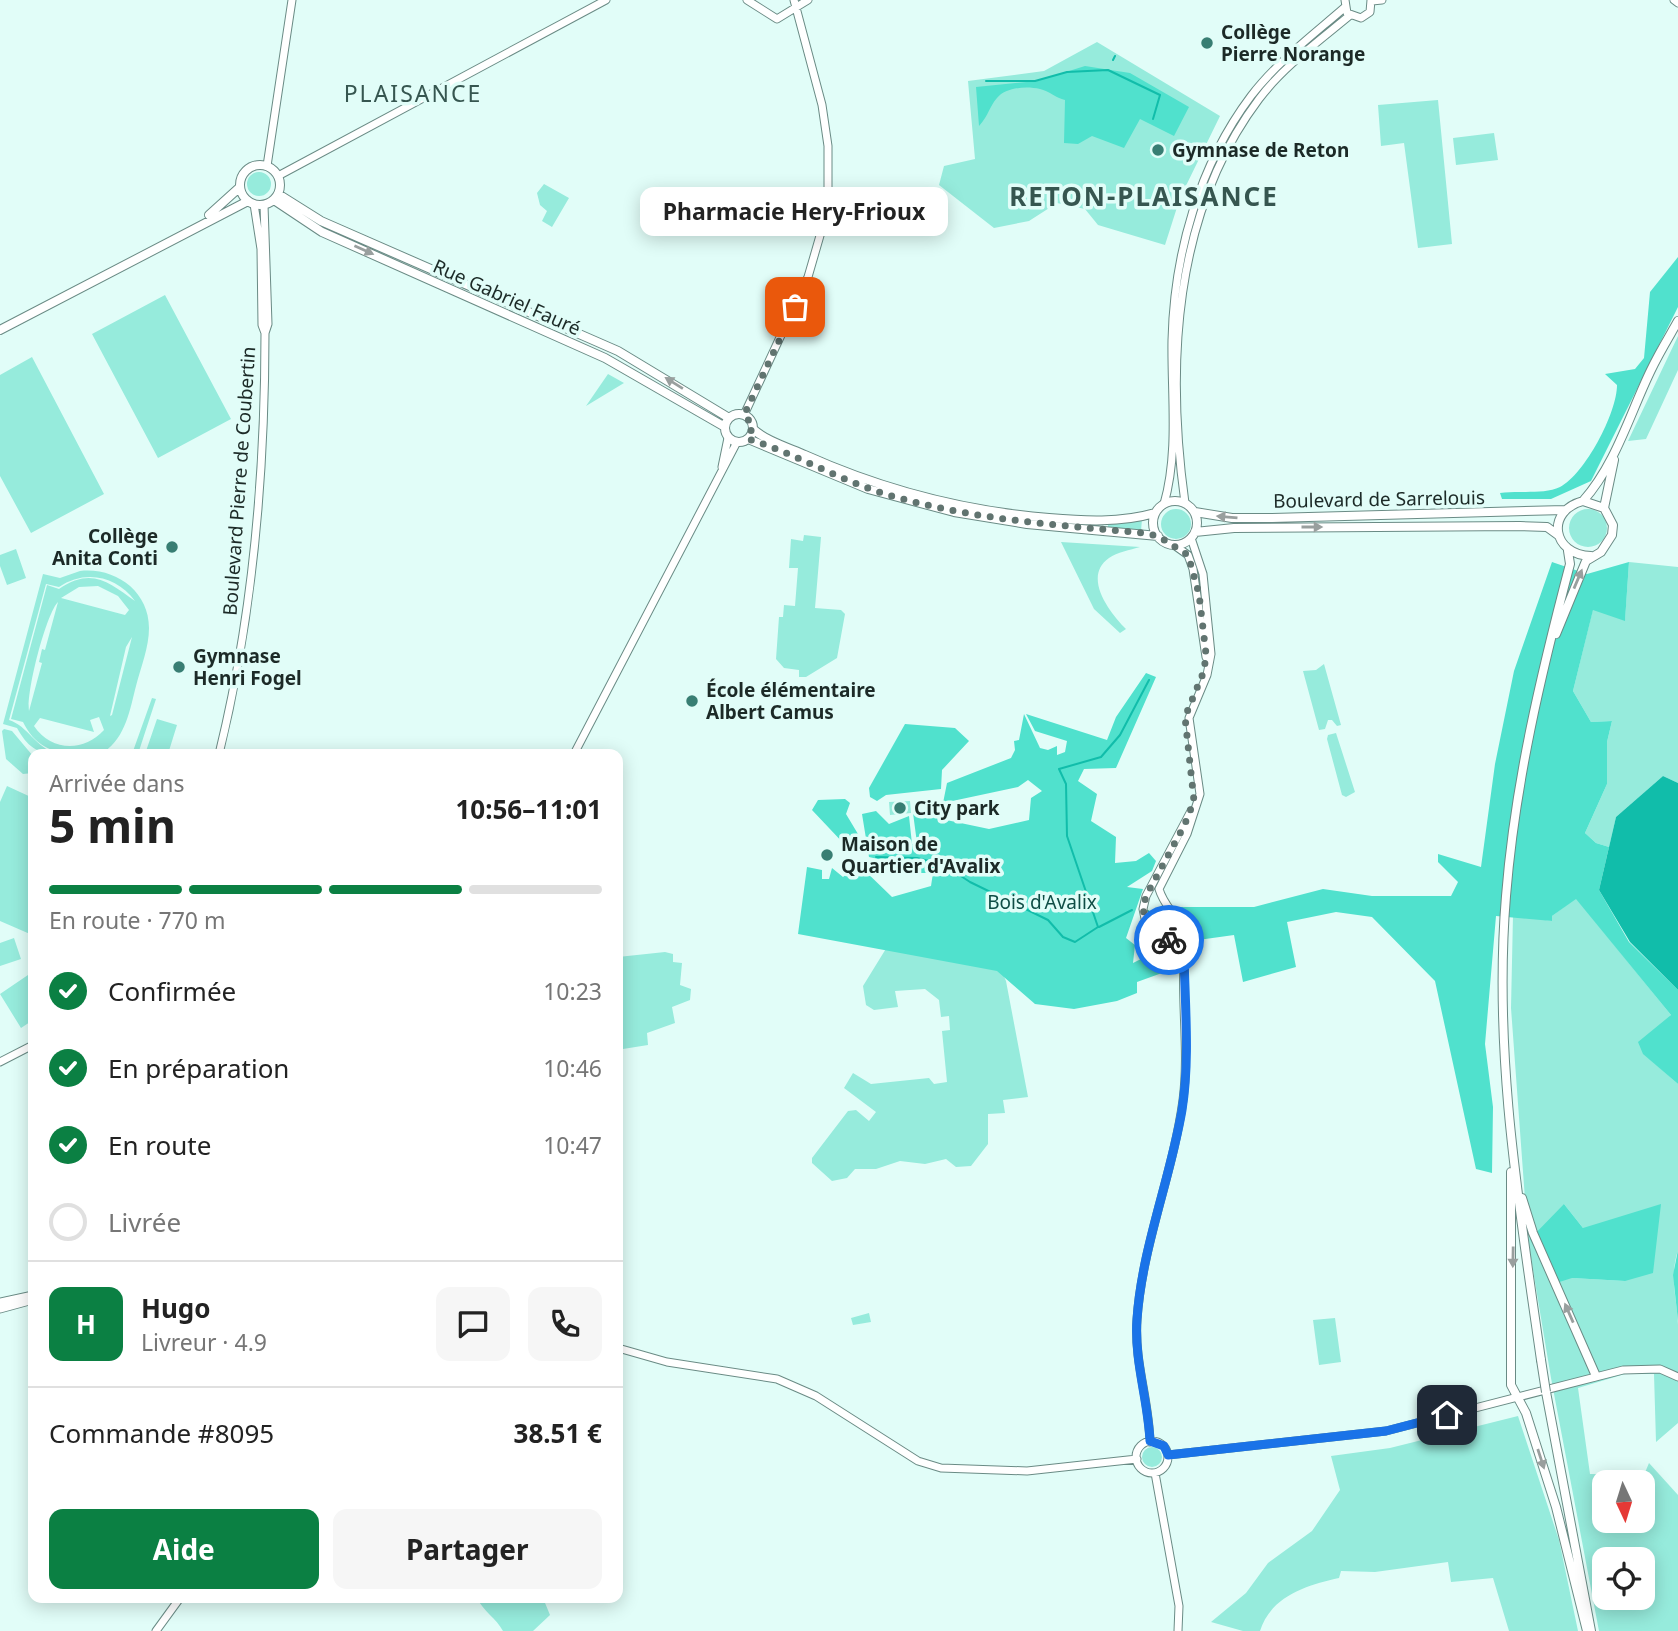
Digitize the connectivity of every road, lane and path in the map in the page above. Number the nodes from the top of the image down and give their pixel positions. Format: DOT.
graph roads {
  1 [pos="292,0"];
  2 [pos="606,0"];
  3 [pos="747,0"];
  4 [pos="808,0"];
  5 [pos="1382,0"];
  6 [pos="1372,1"];
  7 [pos="794,4"];
  8 [pos="1344,4"];
  9 [pos="1349,16"];
  10 [pos="267,166"];
  11 [pos="278,176"];
  12 [pos="240,187"];
  13 [pos="276,197"];
  14 [pos="255,203"];
  15 [pos="197,226"];
  16 [pos="1678,321"];
  17 [pos="0,330"];
  18 [pos="744,415"];
  19 [pos="727,423"];
  20 [pos="753,429"];
  21 [pos="748,439"];
  22 [pos="732,440"];
  23 [pos="1619,444"];
  24 [pos="1583,501"];
  25 [pos="1185,503"];
  26 [pos="1164,504"];
  27 [pos="1604,508"];
  28 [pos="1565,510"];
  29 [pos="1155,513"];
  30 [pos="1195,513"];
  31 [pos="1193,535"];
  32 [pos="1158,536"];
  33 [pos="1558,536"];
  34 [pos="1174,545"];
  35 [pos="1568,551"];
  36 [pos="1591,556"];
  37 [pos="1542,668"];
  38 [pos="220,749"];
  39 [pos="576,749"];
  40 [pos="1184,955"];
  41 [pos="28,1048"];
  42 [pos="0,1062"];
  43 [pos="1513,1165"];
  44 [pos="28,1299"];
  45 [pos="28,1300"];
  46 [pos="0,1303"];
  47 [pos="0,1309"];
  48 [pos="623,1349"];
  49 [pos="1596,1376"];
  50 [pos="1678,1377"];
  51 [pos="1516,1396"];
  52 [pos="1150,1441"];
  53 [pos="1168,1455"];
  54 [pos="1137,1459"];
  55 [pos="1156,1473"];
  56 [pos="176,1603"];
  57 [pos="156,1631"];
  58 [pos="1178,1631"];
  59 [pos="1589,1631"];
  1 -- 10 [label="street"];
  2 -- 11 [label="street"];
  3 -- 7 [label="street"];
  4 -- 7 [label="street"];
  5 -- 6 [label="street"];
  6 -- 9 [label="street"];
  7 -- 18 [label="street"];
  8 -- 9 [label="street"];
  8 -- 26 [label="street"];
  9 -- 25 [label="street"];
  10 -- 11 [label="main road"];
  10 -- 12 [label="main road"];
  11 -- 13 [label="main road"];
  12 -- 14 [label="main road"];
  12 -- 15 [label="main road"];
  13 -- 14 [label="main road"];
  13 -- 19 [label="main road, Rue Gabriel Fauré, one-way"];
  19 -- 13 [label="main road, Rue Gabriel Fauré, one-way"];
  14 -- 15 [label="main road"];
  14 -- 38 [label="street, Boulevard Pierre de Coubertin"];
  15 -- 17 [label="main road"];
  16 -- 23 [label="main road"];
  18 -- 19 [label="main road"];
  18 -- 20 [label="main road"];
  19 -- 22 [label="main road"];
  20 -- 21 [label="main road"];
  20 -- 29 [label="main road"];
  21 -- 22 [label="main road"];
  21 -- 32 [label="main road"];
  22 -- 39 [label="street"];
  23 -- 24 [label="main road"];
  23 -- 27 [label="main road"];
  24 -- 27 [label="main road"];
  24 -- 28 [label="main road"];
  25 -- 26 [label="main road"];
  25 -- 30 [label="main road"];
  26 -- 29 [label="main road"];
  27 -- 36 [label="main road"];
  28 -- 30 [label="main road, Boulevard de Sarrelouis, one-way"];
  28 -- 33 [label="main road"];
  29 -- 32 [label="main road"];
  30 -- 31 [label="main road"];
  31 -- 33 [label="main road, Boulevard de Sarrelouis, one-way"];
  31 -- 34 [label="main road"];
  31 -- 40 [label="street"];
  32 -- 34 [label="main road"];
  33 -- 35 [label="main road"];
  34 -- 40 [label="street"];
  35 -- 36 [label="main road"];
  35 -- 37 [label="main road"];
  37 -- 36 [label="main road, one-way"];
  37 -- 43 [label="main road"];
  40 -- 52 [label="street"];
  41 -- 42 [label="street"];
  49 -- 43 [label="main road, one-way"];
  43 -- 51 [label="main road, one-way"];
  43 -- 59 [label="main road, bridge"];
  44 -- 46 [label="street"];
  45 -- 47 [label="street"];
  48 -- 54 [label="street"];
  49 -- 50 [label="street"];
  49 -- 51 [label="street"];
  51 -- 53 [label="street"];
  51 -- 59 [label="main road, one-way"];
  52 -- 53 [label="street"];
  52 -- 54 [label="street"];
  53 -- 55 [label="street"];
  54 -- 55 [label="street"];
  55 -- 58 [label="street"];
  56 -- 57 [label="street"];
}
